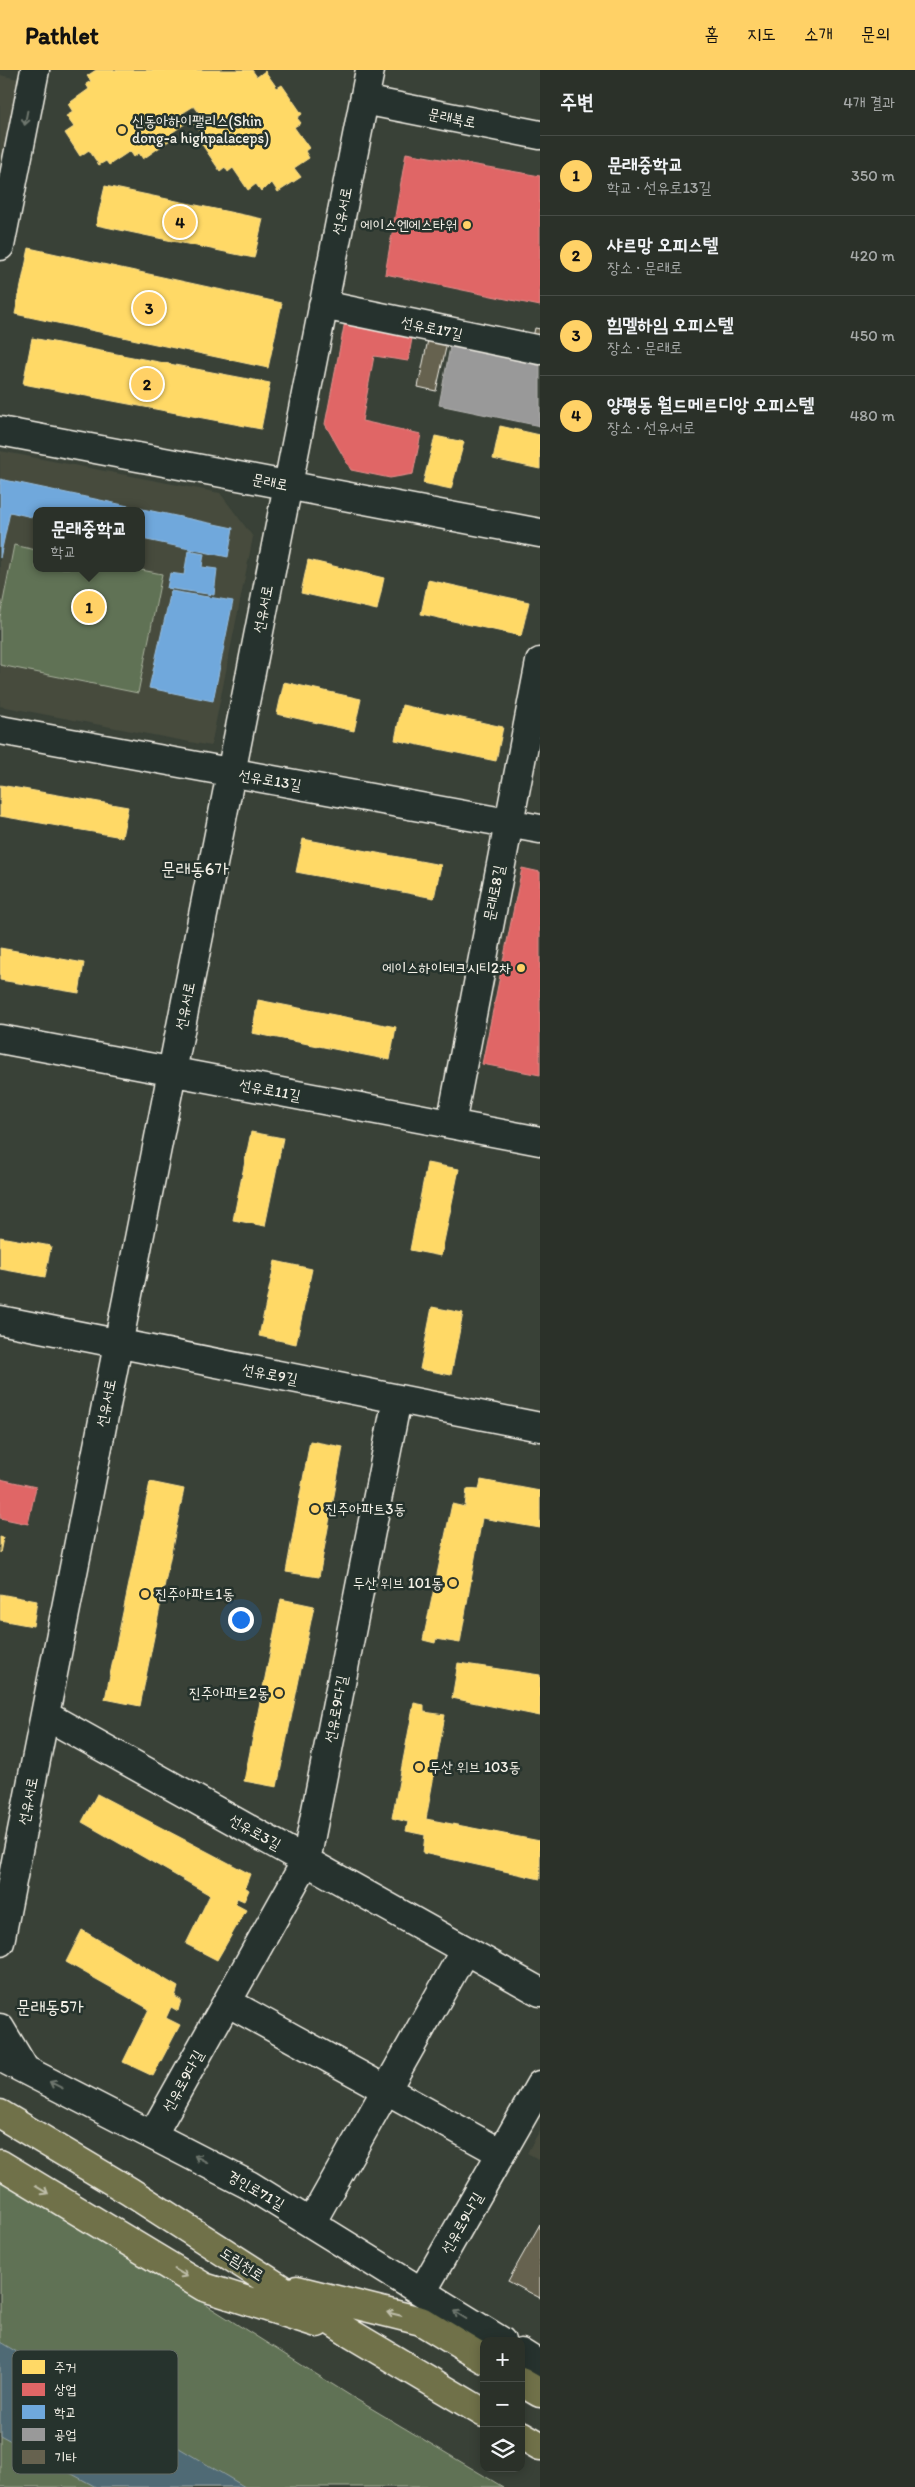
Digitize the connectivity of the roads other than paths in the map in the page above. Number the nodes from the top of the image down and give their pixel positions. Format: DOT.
graph roads {
  1 [pos="35,70"];
  2 [pos="370,70"];
  3 [pos="364,100"];
  4 [pos="540,135"];
  5 [pos="0,246"];
  6 [pos="323,305"];
  7 [pos="540,350"];
  8 [pos="0,430"];
  9 [pos="287,485"];
  10 [pos="540,533"];
  11 [pos="540,662"];
  12 [pos="0,730"];
  13 [pos="231,772"];
  14 [pos="507,824"];
  15 [pos="540,830"];
  16 [pos="0,1038"];
  17 [pos="172,1071"];
  18 [pos="451,1124"];
  19 [pos="540,1141"];
  20 [pos="0,1320"];
  21 [pos="118,1344"];
  22 [pos="397,1399"];
  23 [pos="540,1427"];
  24 [pos="45,1715"];
  25 [pos="306,1861"];
  26 [pos="0,1942"];
  27 [pos="465,1950"];
  28 [pos="540,1992"];
  29 [pos="227,2002"];
  30 [pos="0,2028"];
  31 [pos="12,2063"];
  32 [pos="540,2085"];
  33 [pos="386,2090"];
  34 [pos="0,2114"];
  35 [pos="153,2134"];
  36 [pos="501,2153"];
  37 [pos="0,2164"];
  38 [pos="311,2223"];
  39 [pos="273,2284"];
  40 [pos="422,2292"];
  41 [pos="353,2334"];
  42 [pos="495,2337"];
  43 [pos="525,2356"];
  44 [pos="480,2357"];
  45 [pos="540,2365"];
  46 [pos="525,2384"];
  47 [pos="540,2393"];
  48 [pos="480,2411"];
  49 [pos="525,2437"];
  50 [pos="540,2446"];
  1 -- 5 [label="street, one-way"];
  2 -- 3 [label="street, 선유서로"];
  3 -- 4 [label="street, 문래북로"];
  3 -- 6 [label="street, 선유서로"];
  6 -- 7 [label="street, 선유로17길"];
  6 -- 9 [label="street, 선유서로"];
  8 -- 9 [label="street, 문래로"];
  9 -- 10 [label="street, 문래로"];
  9 -- 13 [label="street, 선유서로"];
  11 -- 14 [label="street, 문래로8길"];
  12 -- 13 [label="street, 선유로13길"];
  13 -- 14 [label="street, 선유로13길"];
  13 -- 17 [label="street, 선유서로"];
  14 -- 15 [label="street, 선유로13길"];
  14 -- 18 [label="street, 문래로8길"];
  16 -- 17 [label="street, 선유로11길"];
  17 -- 18 [label="street, 선유로11길"];
  17 -- 21 [label="street, 선유서로"];
  18 -- 19 [label="street, 선유로11길"];
  20 -- 21 [label="street, 선유로9길"];
  21 -- 22 [label="street, 선유로9길"];
  21 -- 24 [label="street, 선유서로"];
  22 -- 23 [label="street, 선유로9길"];
  22 -- 25 [label="street, 선유로9다길"];
  24 -- 25 [label="street, 선유로3길"];
  24 -- 26 [label="street, 선유서로"];
  25 -- 27 [label="street, 선유로3길"];
  25 -- 29 [label="street, 선유로9다길"];
  27 -- 28 [label="street, 선유로3길"];
  27 -- 33 [label="street"];
  29 -- 33 [label="street"];
  29 -- 35 [label="street, 선유로9다길"];
  30 -- 31 [label="street"];
  35 -- 31 [label="street, 경인로71길, one-way"];
  32 -- 36 [label="street, 선유로9나길"];
  33 -- 36 [label="street"];
  33 -- 38 [label="street"];
  34 -- 39 [label="main road, 도림천로"];
  38 -- 35 [label="street, 경인로71길, one-way"];
  36 -- 40 [label="street, 선유로9나길"];
  37 -- 41 [label="main road, one-way"];
  38 -- 40 [label="street, 경인로71길"];
  39 -- 41 [label="main road, 도림천로"];
  44 -- 39 [label="main road, one-way"];
  42 -- 40 [label="street, 경인로71길, one-way"];
  41 -- 48 [label="main road, 도림천로"];
  43 -- 45 [label="street"];
  46 -- 47 [label="main road"];
  49 -- 50 [label="main road"];
}
